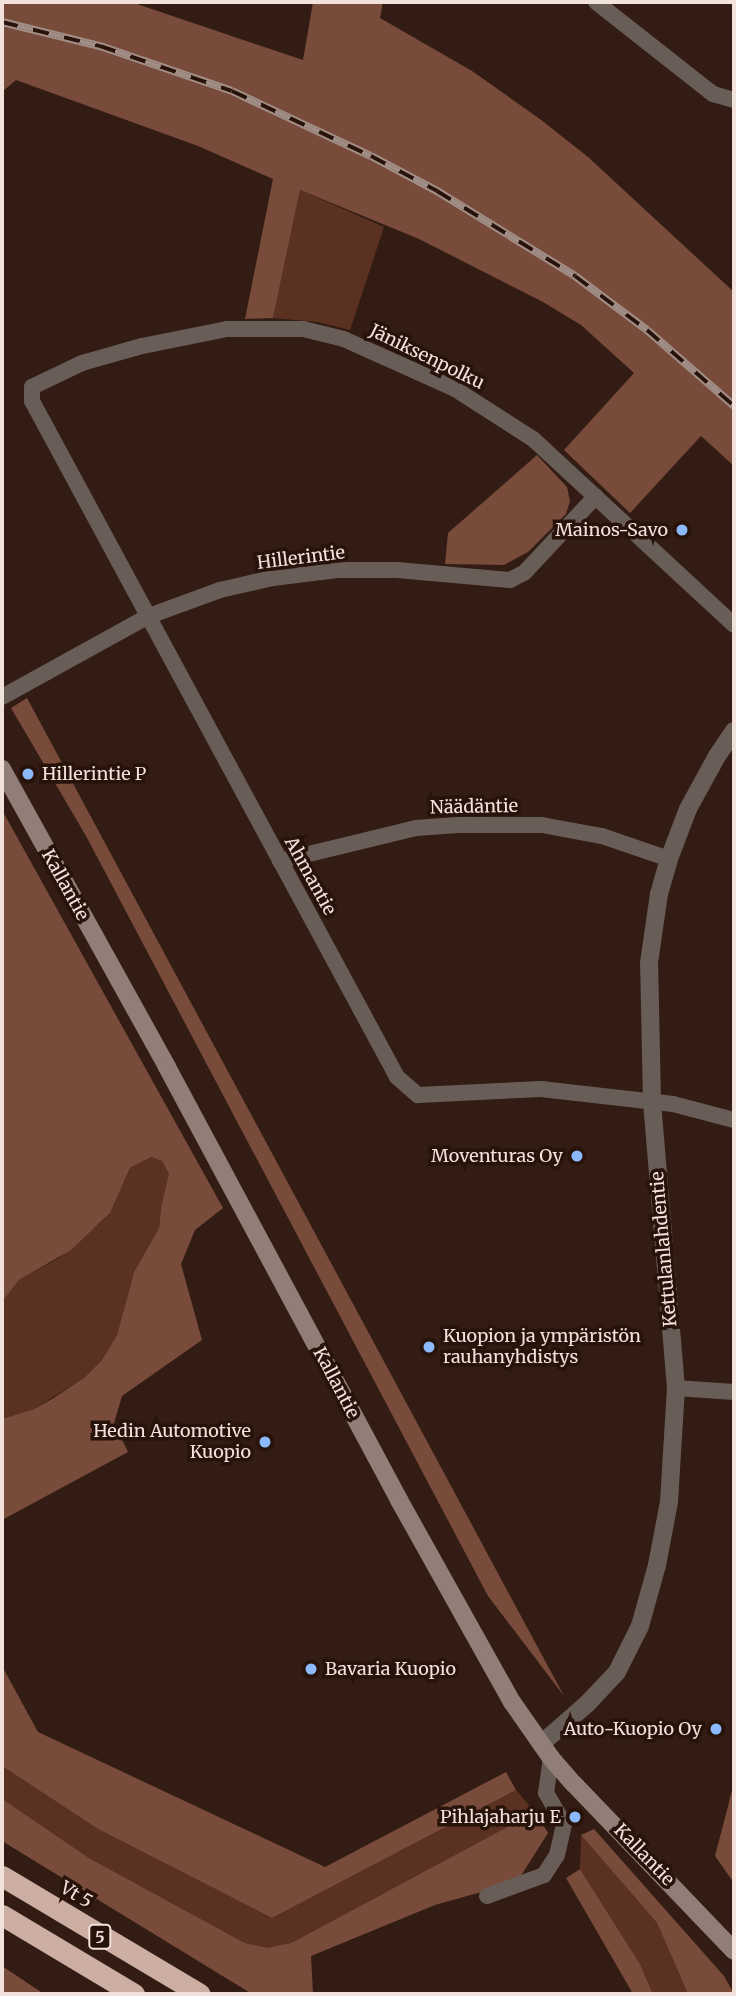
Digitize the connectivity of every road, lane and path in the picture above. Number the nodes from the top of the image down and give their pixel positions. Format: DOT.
graph roads {
  1 [pos="596,2"];
  2 [pos="734,100"];
  3 [pos="32,387"];
  4 [pos="596,496"];
  5 [pos="149,616"];
  6 [pos="734,625"];
  7 [pos="2,697"];
  8 [pos="734,731"];
  9 [pos="2,769"];
  10 [pos="669,859"];
  11 [pos="280,861"];
  12 [pos="652,1102"];
  13 [pos="734,1120"];
  14 [pos="676,1388"];
  15 [pos="734,1392"];
  16 [pos="546,1751"];
  17 [pos="2,1876"];
  18 [pos="487,1896"];
  19 [pos="2,1915"];
  20 [pos="734,1951"];
  21 [pos="134,1994"];
  22 [pos="201,1994"];
  1 -- 2 [label="street"];
  3 -- 4 [label="street, Jäniksenpolku"];
  3 -- 5 [label="street, Ahmantie"];
  4 -- 5 [label="street, Hillerintie"];
  4 -- 6 [label="street, Jäniksenpolku"];
  5 -- 7 [label="street, Hillerintie"];
  5 -- 11 [label="street, Ahmantie"];
  8 -- 10 [label="street, Kettulanlahdentie"];
  9 -- 16 [label="main road, Kallantie"];
  10 -- 11 [label="street, Näädäntie"];
  10 -- 12 [label="street, Kettulanlahdentie"];
  11 -- 12 [label="street, Ahmantie"];
  12 -- 13 [label="street, Ahmantie"];
  12 -- 14 [label="street, Kettulanlahdentie"];
  14 -- 15 [label="street"];
  14 -- 16 [label="street, Kettulanlahdentie"];
  16 -- 18 [label="street"];
  16 -- 20 [label="main road, Kallantie"];
  17 -- 22 [label="highway, Vt 5 / 5"];
  19 -- 21 [label="highway, 5"];
}
